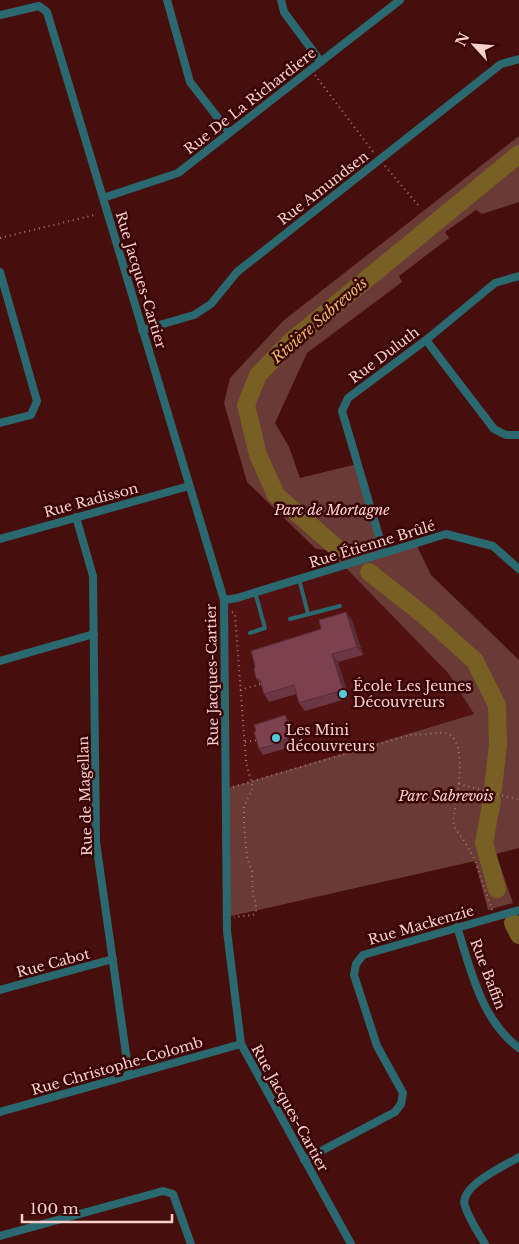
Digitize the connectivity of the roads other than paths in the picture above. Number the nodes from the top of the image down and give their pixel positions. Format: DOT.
graph roads {
  1 [pos="167,0"];
  2 [pos="280,0"];
  3 [pos="400,0"];
  4 [pos="0,15"];
  5 [pos="519,59"];
  6 [pos="321,62"];
  7 [pos="229,132"];
  8 [pos="103,198"];
  9 [pos="0,272"];
  10 [pos="519,276"];
  11 [pos="8,302"];
  12 [pos="0,304"];
  13 [pos="142,330"];
  14 [pos="426,340"];
  15 [pos="0,423"];
  16 [pos="519,435"];
  17 [pos="189,486"];
  18 [pos="76,517"];
  19 [pos="0,539"];
  20 [pos="384,553"];
  21 [pos="519,569"];
  22 [pos="299,579"];
  23 [pos="255,592"];
  24 [pos="224,600"];
  25 [pos="340,606"];
  26 [pos="308,614"];
  27 [pos="290,619"];
  28 [pos="250,633"];
  29 [pos="94,634"];
  30 [pos="0,661"];
  31 [pos="519,910"];
  32 [pos="457,927"];
  33 [pos="113,959"];
  34 [pos="0,990"];
  35 [pos="241,1044"];
  36 [pos="519,1048"];
  37 [pos="129,1075"];
  38 [pos="0,1112"];
  39 [pos="519,1157"];
  40 [pos="304,1160"];
  41 [pos="0,1236"];
  42 [pos="191,1244"];
  43 [pos="351,1244"];
  44 [pos="485,1244"];
  1 -- 7 [label="street"];
  2 -- 6 [label="street"];
  3 -- 6 [label="street, Rue De La Richardiere"];
  4 -- 8 [label="street, Rue Jacques-Cartier"];
  5 -- 13 [label="street, Rue Amundsen"];
  6 -- 7 [label="street, Rue De La Richardiere"];
  7 -- 8 [label="street, Rue De La Richardiere"];
  8 -- 13 [label="street, Rue Jacques-Cartier"];
  9 -- 11 [label="street"];
  10 -- 14 [label="street, Rue Duluth"];
  11 -- 12 [label="street"];
  11 -- 15 [label="street"];
  13 -- 17 [label="street, Rue Jacques-Cartier"];
  14 -- 16 [label="street"];
  14 -- 20 [label="street, Rue Duluth"];
  17 -- 18 [label="street, Rue Radisson"];
  17 -- 24 [label="street, Rue Jacques-Cartier"];
  18 -- 19 [label="street, Rue Radisson"];
  18 -- 29 [label="street, Rue de Magellan"];
  20 -- 21 [label="street, Rue Étienne Brûlé"];
  20 -- 22 [label="street, Rue Étienne Brûlé"];
  22 -- 23 [label="street, Rue Étienne Brûlé"];
  22 -- 26 [label="lane"];
  23 -- 24 [label="street, Rue Étienne Brûlé"];
  23 -- 28 [label="lane"];
  24 -- 35 [label="street, Rue Jacques-Cartier"];
  25 -- 26 [label="lane"];
  26 -- 27 [label="lane"];
  29 -- 30 [label="street"];
  29 -- 33 [label="street, Rue de Magellan"];
  31 -- 32 [label="street, Rue Mackenzie"];
  32 -- 36 [label="street, Rue Baffin"];
  32 -- 40 [label="street, Rue Mackenzie"];
  33 -- 34 [label="street, Rue Cabot"];
  33 -- 37 [label="street, Rue de Magellan"];
  35 -- 37 [label="street, Rue Christophe-Colomb"];
  35 -- 40 [label="street, Rue Jacques-Cartier"];
  37 -- 38 [label="street, Rue Christophe-Colomb"];
  39 -- 44 [label="street"];
  40 -- 43 [label="street, Rue Jacques-Cartier"];
  41 -- 42 [label="street"];
}
